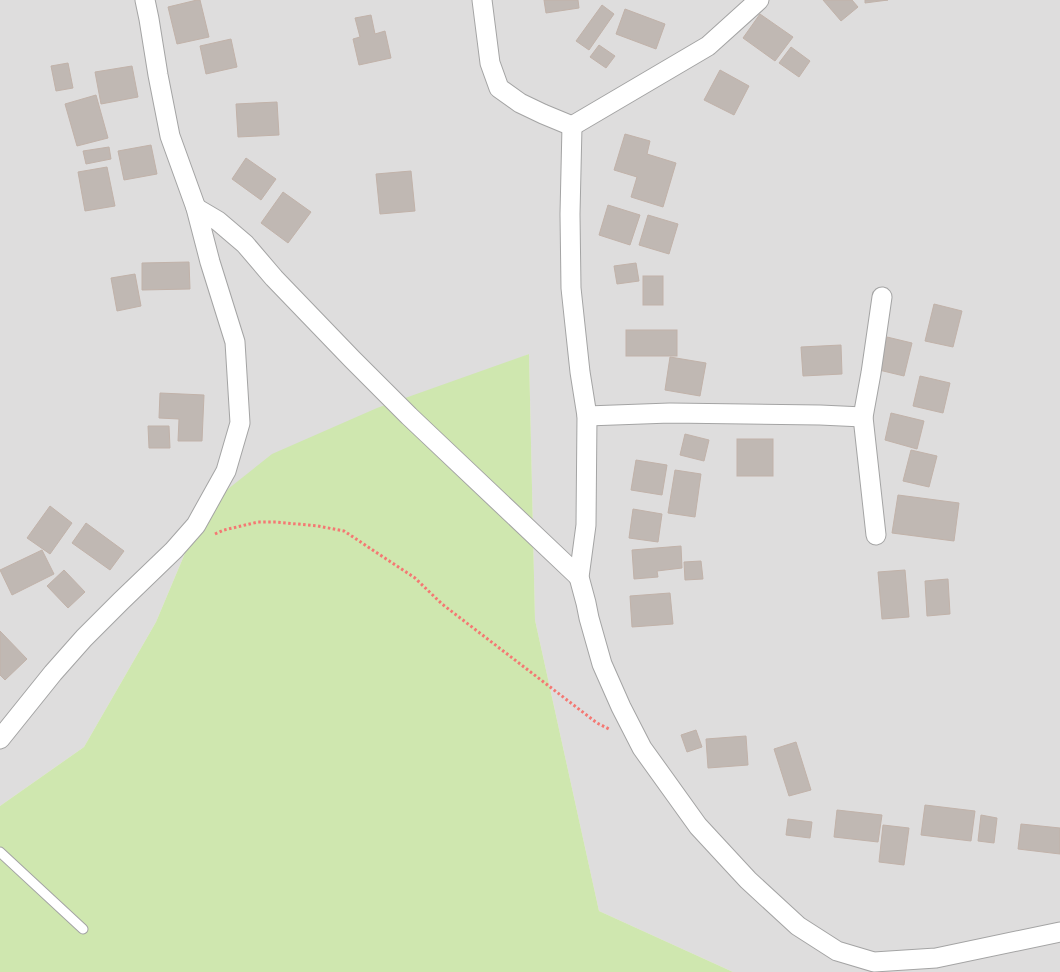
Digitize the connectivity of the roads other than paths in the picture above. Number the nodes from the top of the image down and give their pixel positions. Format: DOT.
graph roads {
  1 [pos="145,0"];
  2 [pos="482,0"];
  3 [pos="759,0"];
  4 [pos="572,126"];
  5 [pos="196,208"];
  6 [pos="882,297"];
  7 [pos="587,416"];
  8 [pos="863,417"];
  9 [pos="876,535"];
  10 [pos="578,577"];
  11 [pos="0,739"];
  12 [pos="0,852"];
  13 [pos="83,929"];
  14 [pos="1060,932"];
  1 -- 5 [label="street"];
  2 -- 4 [label="street"];
  3 -- 4 [label="street"];
  4 -- 7 [label="street"];
  5 -- 10 [label="street"];
  5 -- 11 [label="street"];
  6 -- 8 [label="street"];
  7 -- 8 [label="street"];
  7 -- 10 [label="street"];
  8 -- 9 [label="street"];
  10 -- 14 [label="street"];
  12 -- 13 [label="lane"];
}
